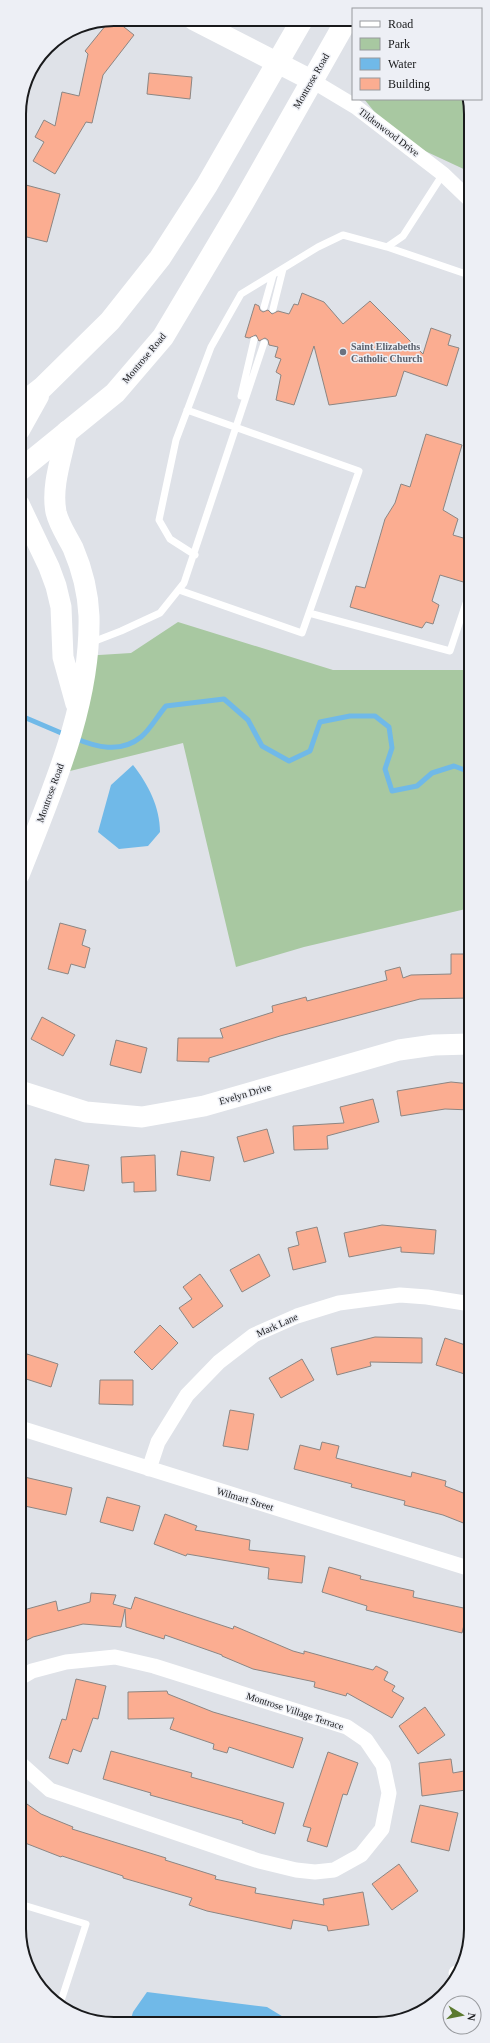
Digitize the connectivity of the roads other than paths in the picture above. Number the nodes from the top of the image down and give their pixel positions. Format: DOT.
graph roads {
  1 [pos="206,26"];
  2 [pos="299,26"];
  3 [pos="342,26"];
  4 [pos="278,63"];
  5 [pos="311,80"];
  6 [pos="443,174"];
  7 [pos="464,194"];
  8 [pos="387,247"];
  9 [pos="284,269"];
  10 [pos="464,273"];
  11 [pos="272,275"];
  12 [pos="264,307"];
  13 [pos="273,309"];
  14 [pos="254,340"];
  15 [pos="264,343"];
  16 [pos="42,388"];
  17 [pos="26,401"];
  18 [pos="187,410"];
  19 [pos="26,417"];
  20 [pos="235,427"];
  21 [pos="67,431"];
  22 [pos="26,466"];
  23 [pos="26,518"];
  24 [pos="195,555"];
  25 [pos="179,590"];
  26 [pos="464,609"];
  27 [pos="309,613"];
  28 [pos="88,643"];
  29 [pos="78,710"];
  30 [pos="26,859"];
  31 [pos="464,1044"];
  32 [pos="26,1094"];
  33 [pos="464,1303"];
  34 [pos="26,1430"];
  35 [pos="149,1469"];
  36 [pos="464,1567"];
  37 [pos="26,1674"];
  38 [pos="26,1768"];
  39 [pos="26,1906"];
  40 [pos="61,2000"];
  1 -- 4 [label="street, Tildenwood Drive"];
  2 -- 4 [label="main road"];
  3 -- 5 [label="main road, Montrose Road"];
  4 -- 5 [label="street, Tildenwood Drive"];
  4 -- 16 [label="main road"];
  5 -- 6 [label="street, Tildenwood Drive"];
  5 -- 21 [label="main road, Montrose Road"];
  6 -- 7 [label="street, Tildenwood Drive"];
  6 -- 8 [label="lane"];
  8 -- 9 [label="lane"];
  8 -- 10 [label="lane"];
  9 -- 11 [label="lane"];
  9 -- 13 [label="lane"];
  11 -- 12 [label="lane"];
  11 -- 18 [label="lane"];
  14 -- 20 [label="lane"];
  15 -- 20 [label="lane"];
  16 -- 17 [label="main road"];
  16 -- 19 [label="main road"];
  18 -- 20 [label="lane"];
  18 -- 24 [label="lane"];
  20 -- 24 [label="lane"];
  20 -- 27 [label="lane"];
  21 -- 22 [label="main road"];
  21 -- 28 [label="street, Montrose Road"];
  23 -- 29 [label="street"];
  24 -- 25 [label="lane"];
  25 -- 27 [label="lane"];
  25 -- 28 [label="lane"];
  26 -- 27 [label="lane"];
  28 -- 29 [label="street, Montrose Road"];
  29 -- 30 [label="street, Montrose Road"];
  31 -- 32 [label="street, Evelyn Drive"];
  33 -- 35 [label="street, Mark Lane"];
  34 -- 35 [label="street, Wilmart Street"];
  35 -- 36 [label="street, Wilmart Street"];
  37 -- 38 [label="street, Montrose Village Terrace"];
  39 -- 40 [label="lane"];
}
